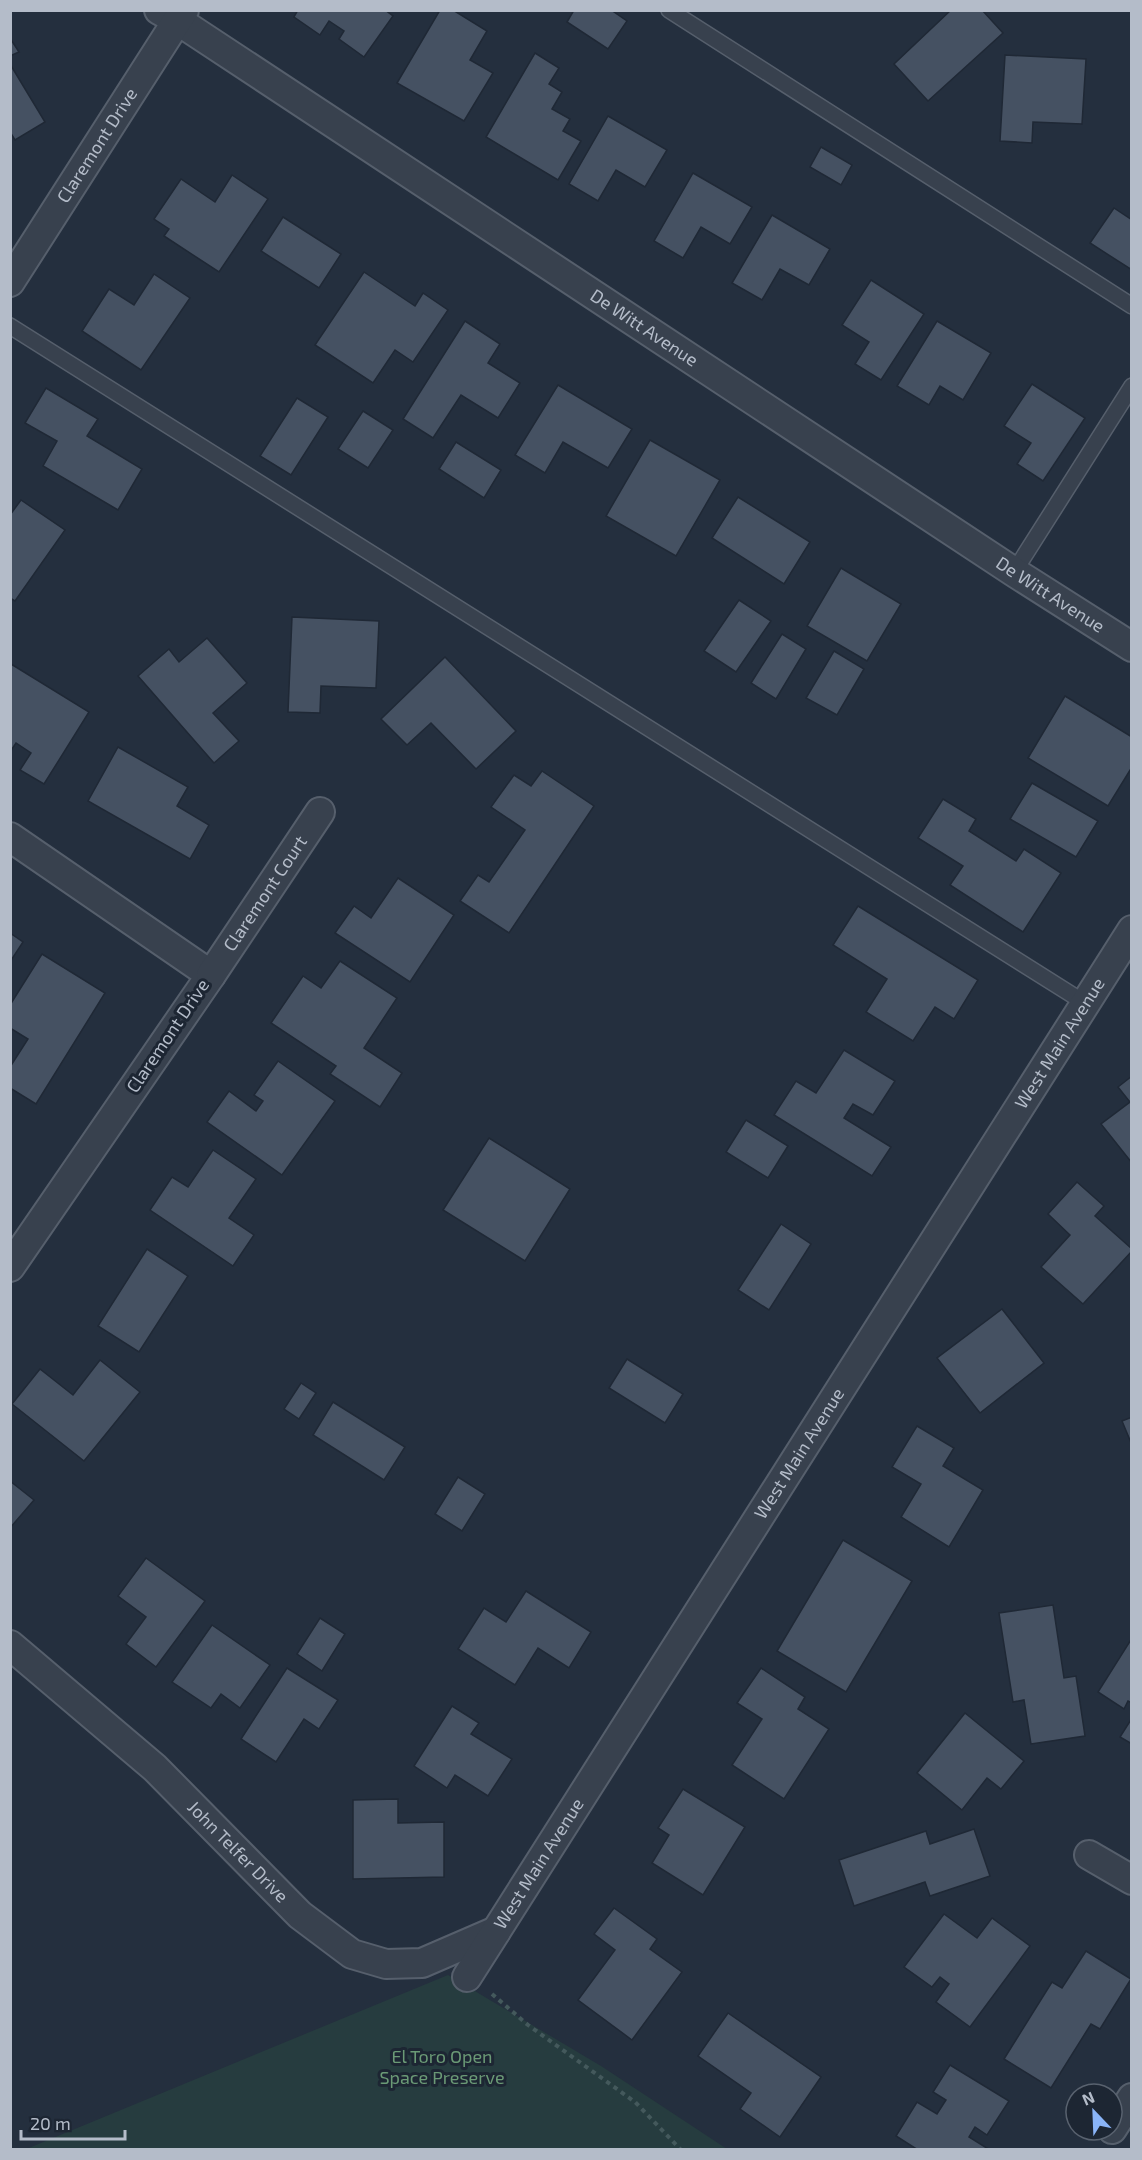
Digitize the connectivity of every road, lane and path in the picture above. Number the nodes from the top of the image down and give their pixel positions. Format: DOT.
graph roads {
  1 [pos="669,10"];
  2 [pos="173,14"];
  3 [pos="10,282"];
  4 [pos="1131,306"];
  5 [pos="10,326"];
  6 [pos="1131,386"];
  7 [pos="1014,572"];
  8 [pos="1131,647"];
  9 [pos="320,812"];
  10 [pos="10,837"];
  11 [pos="1131,930"];
  12 [pos="211,975"];
  13 [pos="1085,1003"];
  14 [pos="10,1267"];
  15 [pos="10,1645"];
  16 [pos="1089,1855"];
  17 [pos="1131,1880"];
  18 [pos="496,1931"];
  19 [pos="467,1977"];
  20 [pos="681,2150"];
  1 -- 4 [label="lane"];
  2 -- 3 [label="street, Claremont Drive"];
  2 -- 7 [label="street, De Witt Avenue"];
  5 -- 13 [label="lane"];
  6 -- 7 [label="lane"];
  7 -- 8 [label="street, De Witt Avenue"];
  9 -- 12 [label="street, Claremont Court"];
  10 -- 12 [label="street, Claremont Drive"];
  11 -- 13 [label="street, West Main Avenue"];
  12 -- 14 [label="street, Claremont Drive"];
  13 -- 18 [label="street, West Main Avenue"];
  15 -- 18 [label="street, John Telfer Drive"];
  16 -- 17 [label="street"];
  18 -- 19 [label="street, West Main Avenue"];
  19 -- 20 [label="path"];
}
